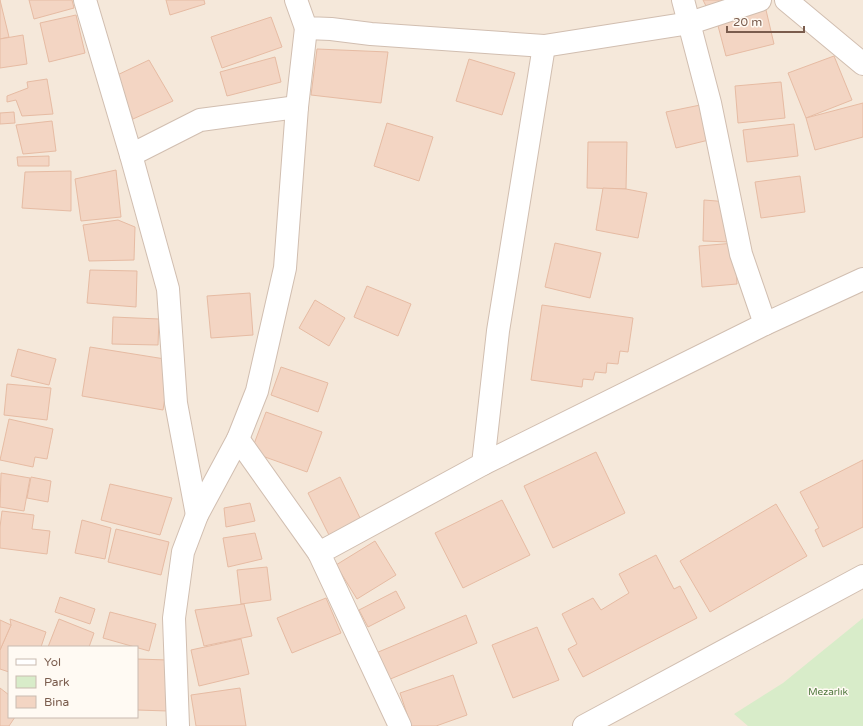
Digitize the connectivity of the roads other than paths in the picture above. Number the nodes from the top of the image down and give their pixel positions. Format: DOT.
graph roads {
  1 [pos="85,0"];
  2 [pos="296,0"];
  3 [pos="683,0"];
  4 [pos="760,0"];
  5 [pos="786,0"];
  6 [pos="690,23"];
  7 [pos="306,28"];
  8 [pos="544,46"];
  9 [pos="863,64"];
  10 [pos="297,107"];
  11 [pos="131,156"];
  12 [pos="863,279"];
  13 [pos="765,324"];
  14 [pos="238,439"];
  15 [pos="483,464"];
  16 [pos="197,515"];
  17 [pos="319,553"];
  18 [pos="863,576"];
  19 [pos="178,726"];
  20 [pos="400,726"];
  21 [pos="584,726"];
  1 -- 11 [label="street"];
  2 -- 7 [label="street"];
  3 -- 6 [label="street"];
  4 -- 6 [label="street"];
  5 -- 9 [label="street"];
  6 -- 8 [label="street"];
  6 -- 13 [label="street"];
  7 -- 8 [label="street"];
  7 -- 10 [label="street"];
  8 -- 15 [label="street"];
  10 -- 11 [label="street"];
  10 -- 14 [label="street"];
  11 -- 16 [label="street"];
  12 -- 13 [label="street"];
  13 -- 15 [label="street"];
  14 -- 16 [label="street"];
  14 -- 17 [label="street"];
  15 -- 17 [label="street"];
  16 -- 19 [label="street"];
  17 -- 20 [label="street"];
  18 -- 21 [label="street"];
}
